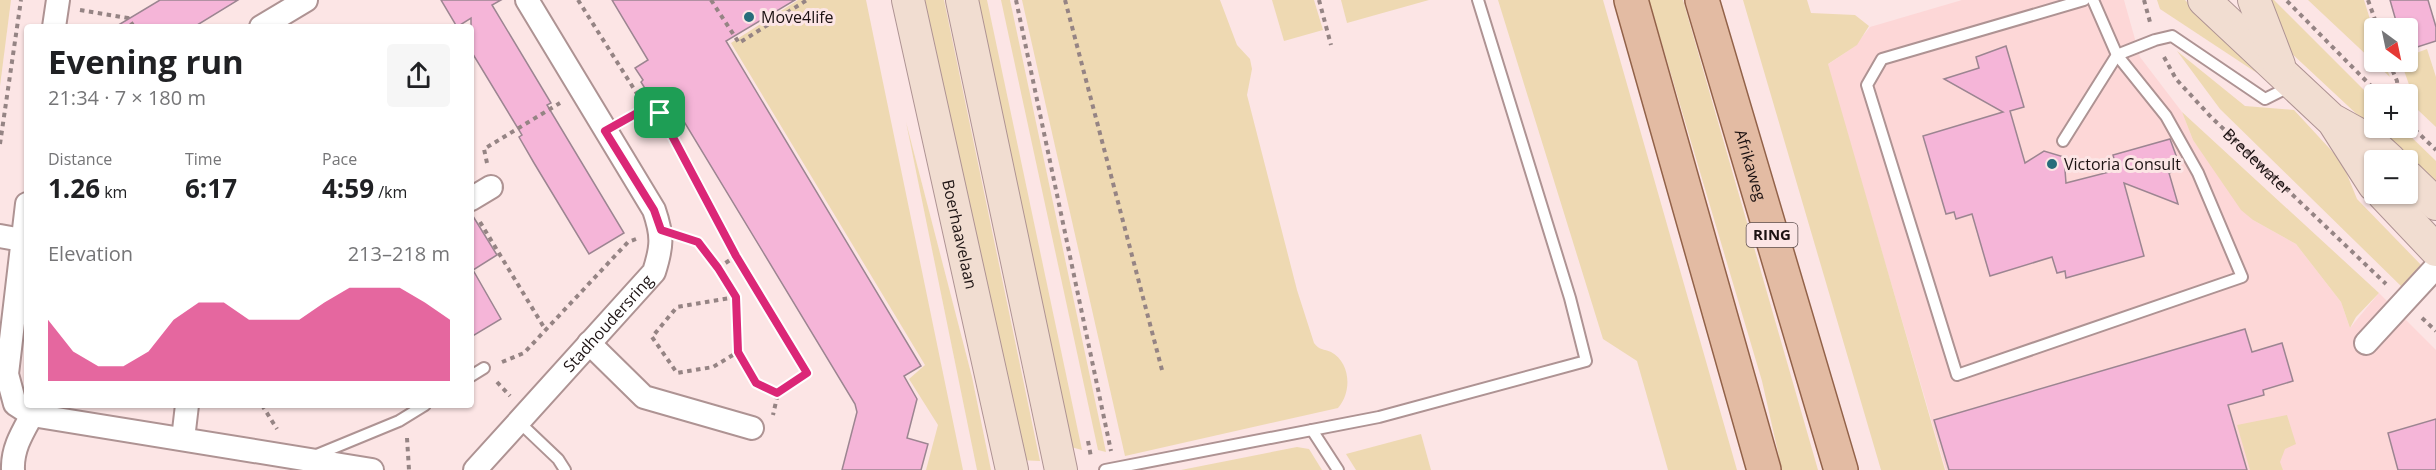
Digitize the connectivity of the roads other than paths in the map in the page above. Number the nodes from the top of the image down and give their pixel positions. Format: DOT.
graph roads {
  1 [pos="306,0"];
  2 [pos="527,0"];
  3 [pos="908,0"];
  4 [pos="962,0"];
  5 [pos="1479,0"];
  6 [pos="1631,0"];
  7 [pos="1702,0"];
  8 [pos="2084,0"];
  9 [pos="2093,0"];
  10 [pos="2204,0"];
  11 [pos="2253,0"];
  12 [pos="272,24"];
  13 [pos="2117,56"];
  14 [pos="2288,79"];
  15 [pos="2331,118"];
  16 [pos="2063,141"];
  17 [pos="2379,150"];
  18 [pos="2364,169"];
  19 [pos="2418,187"];
  20 [pos="491,188"];
  21 [pos="2392,204"];
  22 [pos="2436,204"];
  23 [pos="474,208"];
  24 [pos="24,226"];
  25 [pos="0,236"];
  26 [pos="22,240"];
  27 [pos="2436,250"];
  28 [pos="2436,267"];
  29 [pos="589,343"];
  30 [pos="2366,343"];
  31 [pos="484,368"];
  32 [pos="474,374"];
  33 [pos="187,408"];
  34 [pos="420,408"];
  35 [pos="32,415"];
  36 [pos="521,416"];
  37 [pos="762,425"];
  38 [pos="1312,430"];
  39 [pos="183,439"];
  40 [pos="305,459"];
  41 [pos="278,462"];
  42 [pos="1110,469"];
  43 [pos="13,470"];
  44 [pos="370,470"];
  45 [pos="475,470"];
  46 [pos="565,470"];
  47 [pos="1012,470"];
  48 [pos="1061,470"];
  49 [pos="1338,470"];
  50 [pos="1764,470"];
  51 [pos="1841,470"];
  1 -- 12 [label="street"];
  2 -- 29 [label="street, Stadhoudersring"];
  3 -- 47 [label="street, Boerhaavelaan"];
  4 -- 48 [label="street"];
  5 -- 38 [label="lane"];
  6 -- 50 [label="main road"];
  7 -- 51 [label="main road, Afrikaweg / RING"];
  8 -- 13 [label="lane"];
  9 -- 13 [label="lane"];
  10 -- 14 [label="street"];
  11 -- 14 [label="street"];
  13 -- 14 [label="lane"];
  13 -- 16 [label="lane"];
  14 -- 15 [label="street"];
  15 -- 17 [label="street"];
  15 -- 18 [label="street"];
  19 -- 22 [label="street"];
  20 -- 23 [label="street"];
  21 -- 27 [label="street"];
  24 -- 26 [label="street"];
  25 -- 26 [label="street"];
  26 -- 35 [label="street"];
  28 -- 30 [label="street"];
  29 -- 36 [label="street, Stadhoudersring"];
  29 -- 37 [label="street"];
  31 -- 32 [label="lane"];
  33 -- 39 [label="street"];
  34 -- 40 [label="lane"];
  35 -- 39 [label="street"];
  35 -- 43 [label="street"];
  36 -- 45 [label="street, Stadhoudersring"];
  36 -- 46 [label="lane"];
  38 -- 42 [label="lane"];
  38 -- 49 [label="lane"];
  39 -- 41 [label="street"];
  40 -- 41 [label="street"];
  40 -- 44 [label="street"];
}
